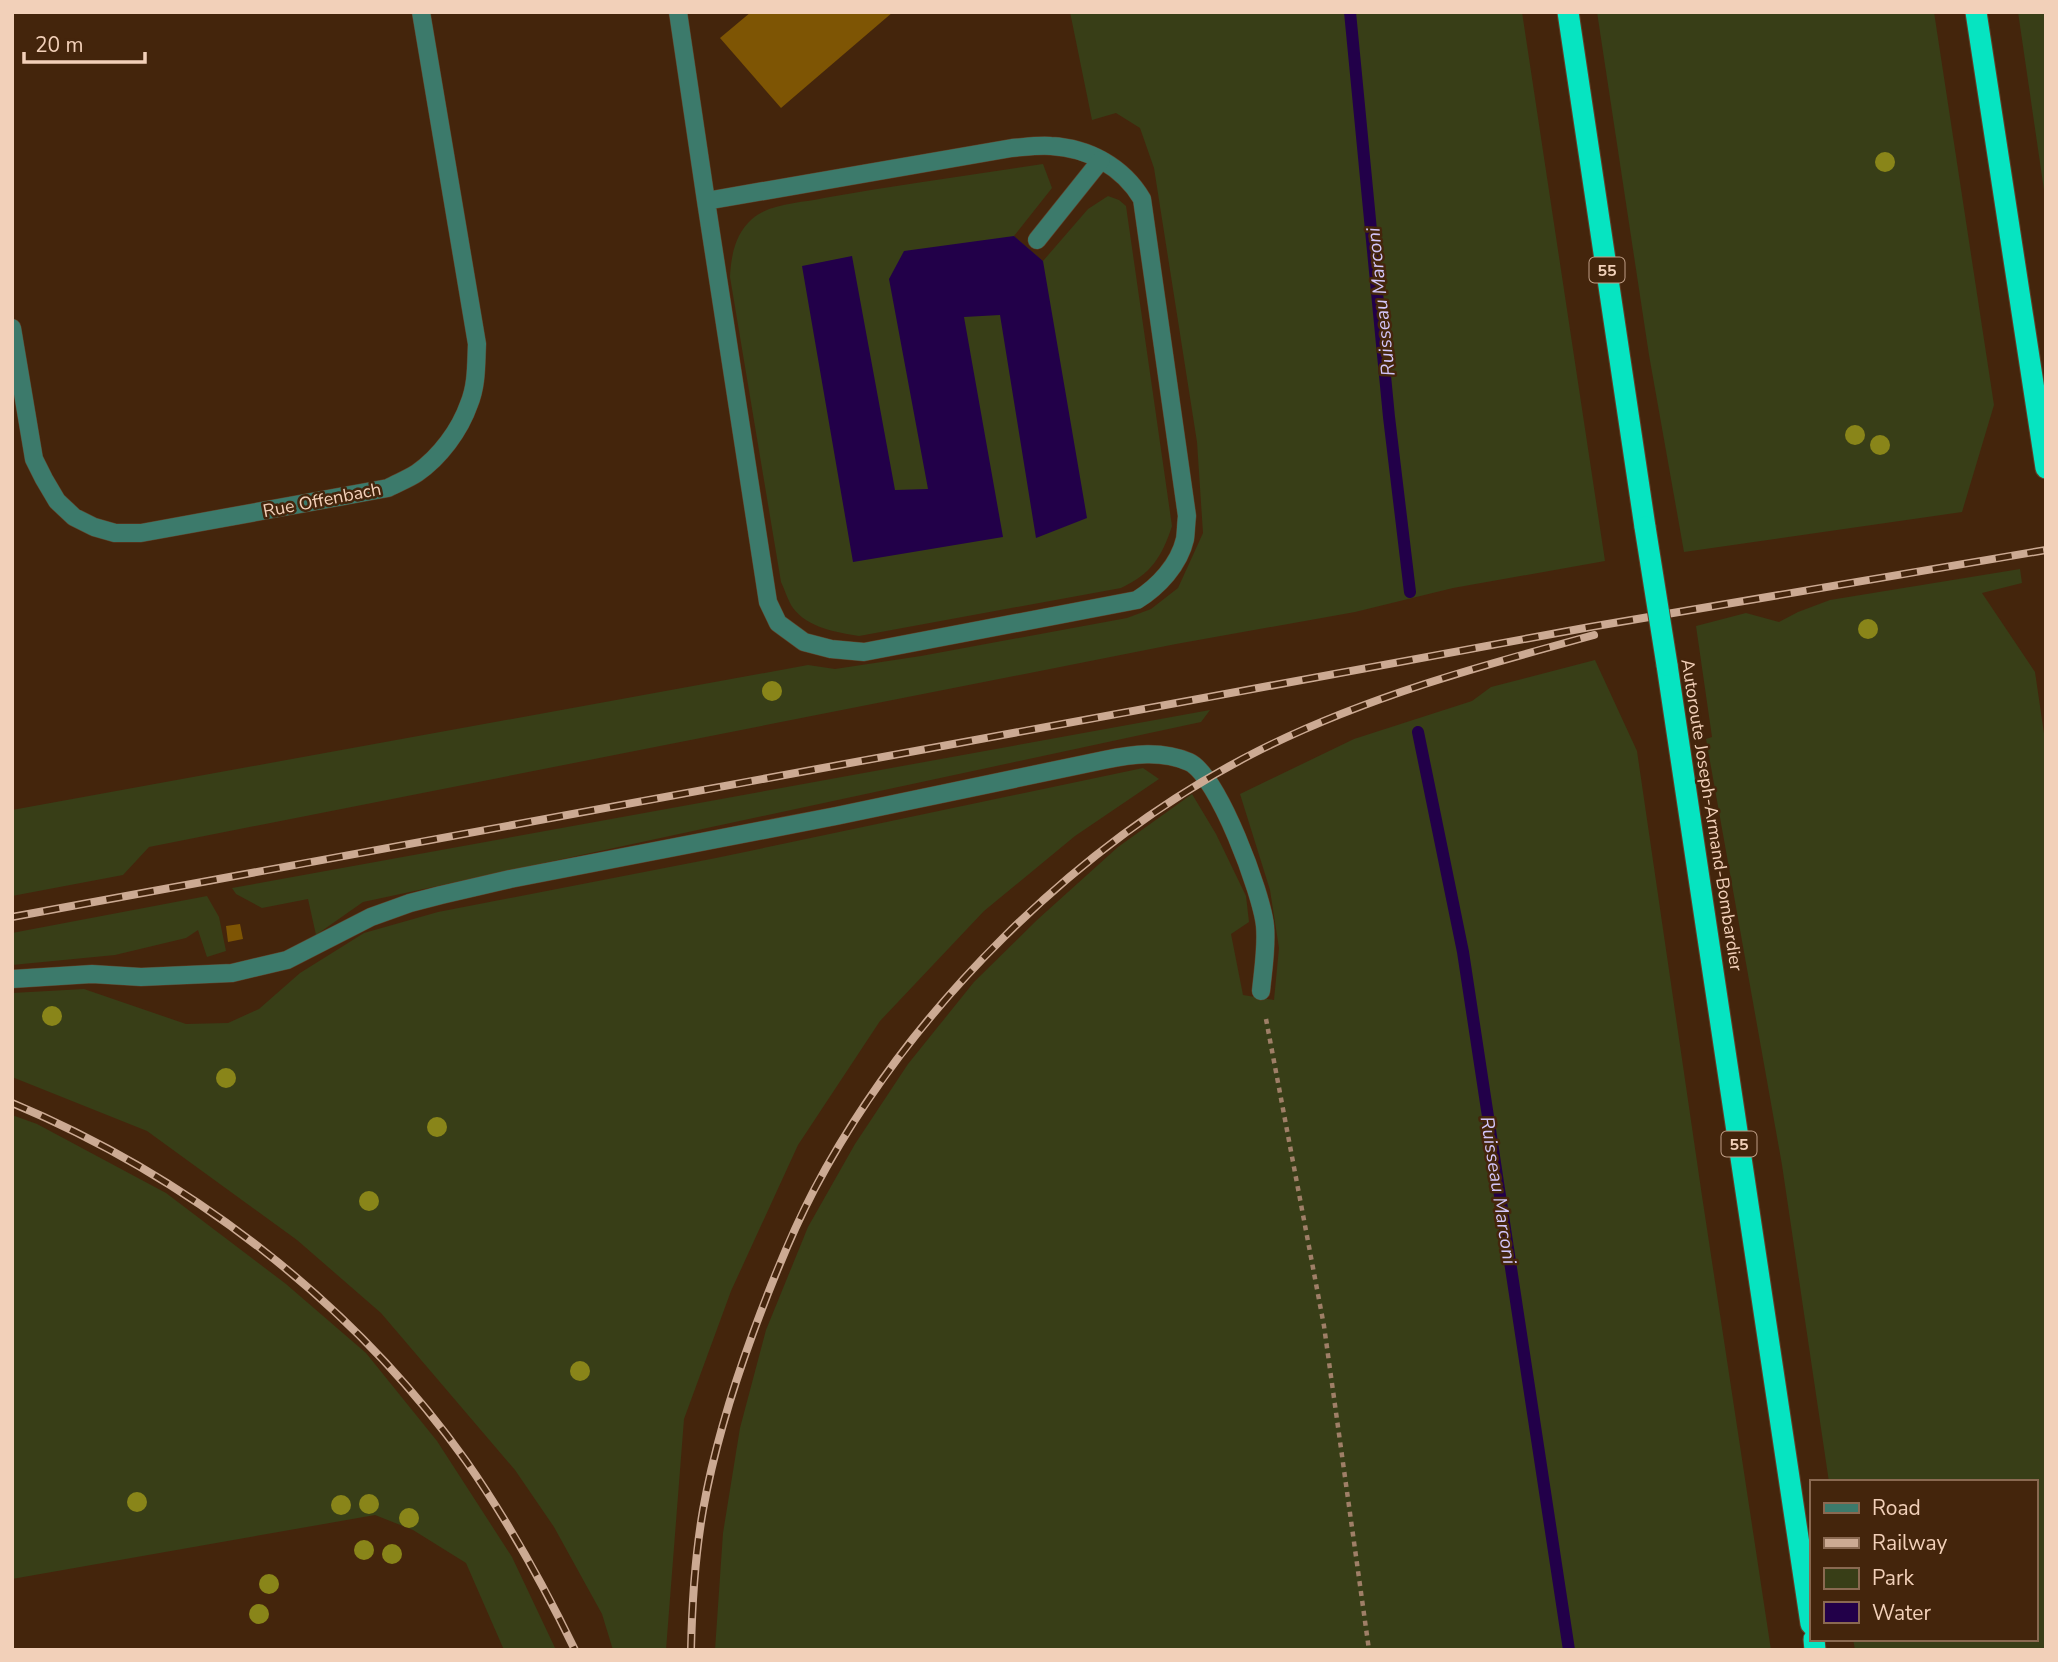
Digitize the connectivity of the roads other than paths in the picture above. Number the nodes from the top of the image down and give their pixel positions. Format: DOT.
graph roads {
  1 [pos="421,12"];
  2 [pos="678,12"];
  3 [pos="1568,12"];
  4 [pos="1976,12"];
  5 [pos="1101,160"];
  6 [pos="706,201"];
  7 [pos="1037,240"];
  8 [pos="12,328"];
  9 [pos="2045,461"];
  10 [pos="12,979"];
  11 [pos="1261,991"];
  12 [pos="1810,1617"];
  1 -- 8 [label="street, Rue Offenbach"];
  2 -- 6 [label="street"];
  3 -- 12 [label="highway, Autoroute Joseph-Armand-Bombardier / 55, bridge"];
  4 -- 9 [label="highway"];
  5 -- 6 [label="street"];
  5 -- 6 [label="street"];
  5 -- 7 [label="street"];
  10 -- 11 [label="street"];
}
